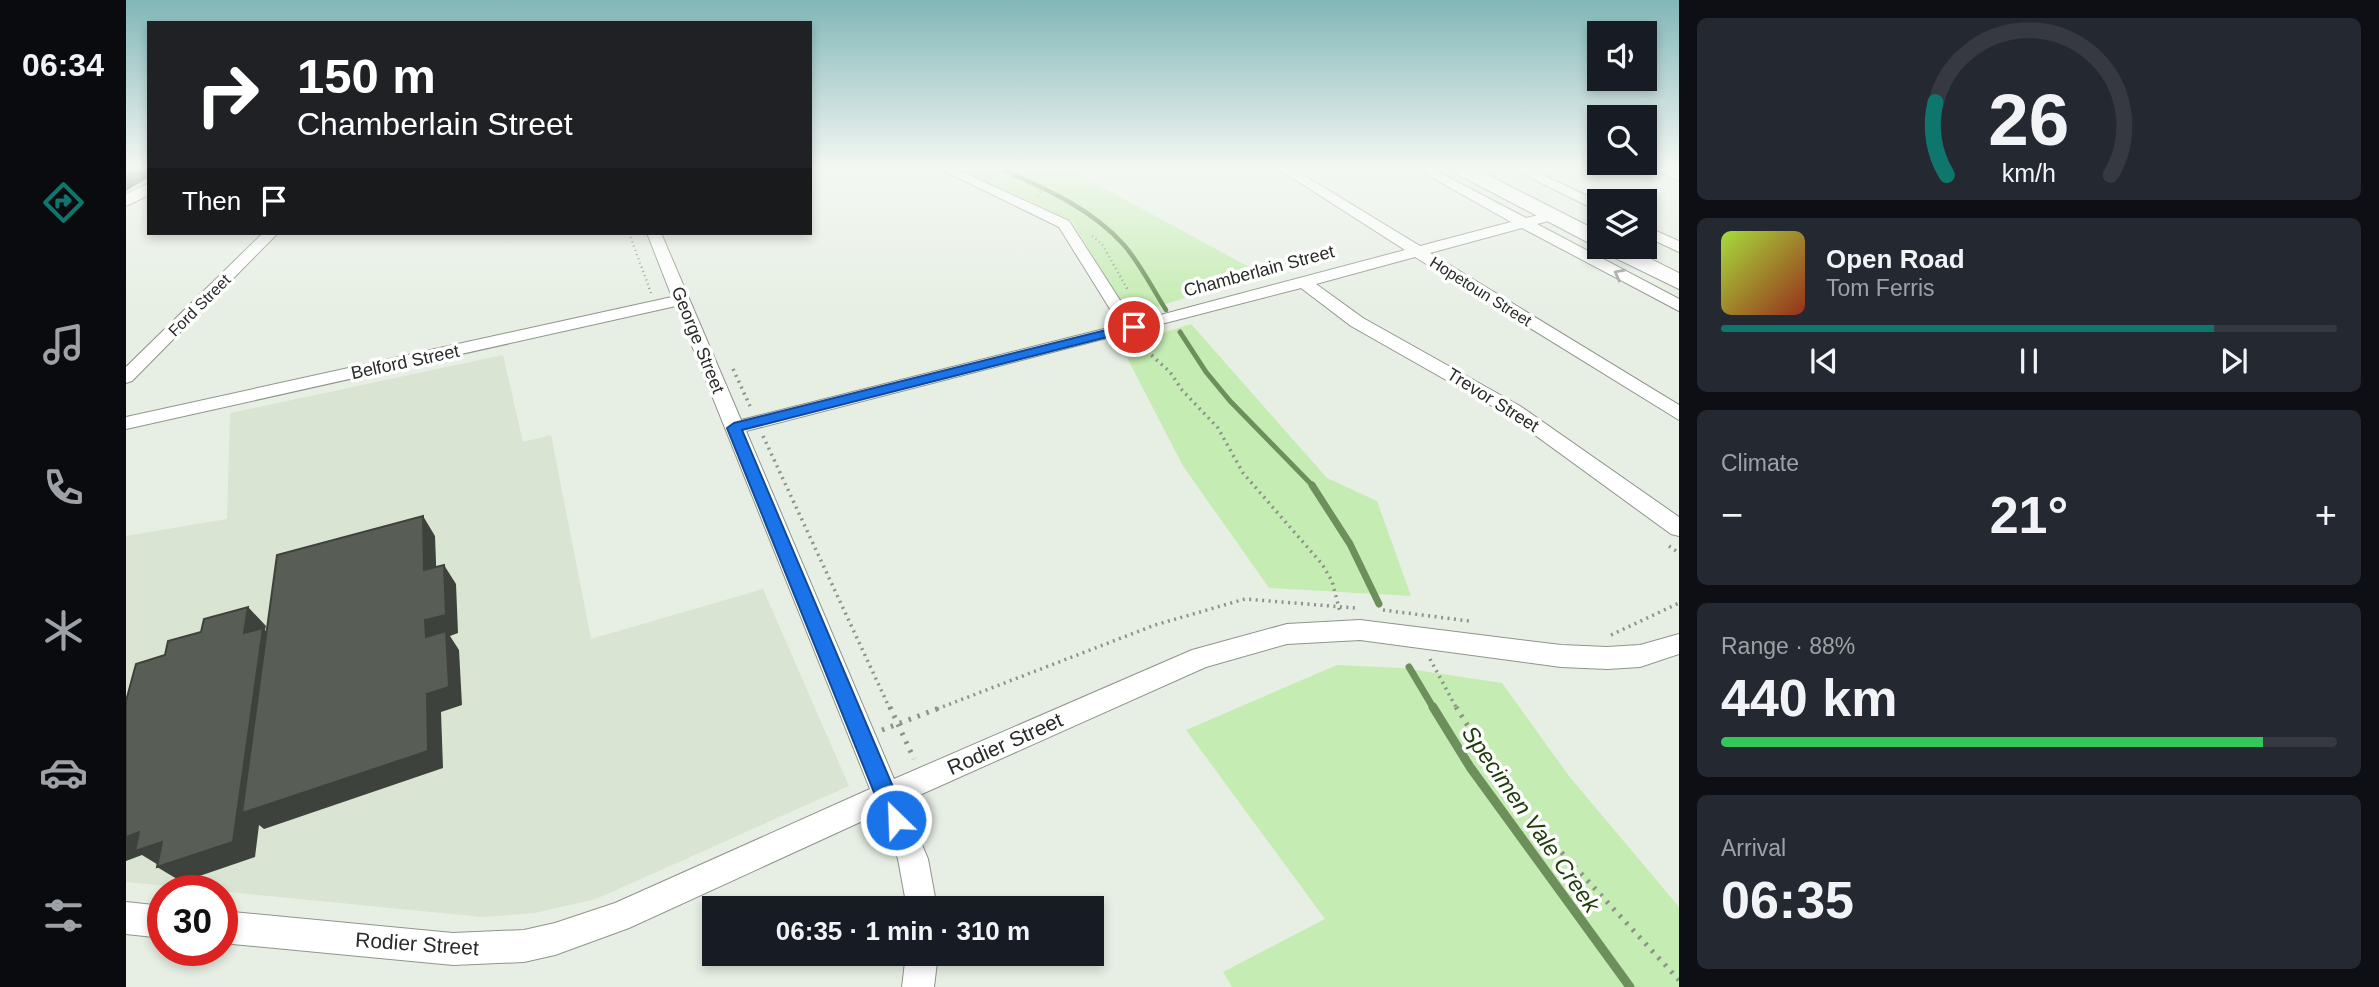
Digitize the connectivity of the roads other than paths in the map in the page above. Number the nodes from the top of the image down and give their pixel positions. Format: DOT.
graph roads {
  1 [pos="1044,214"];
  2 [pos="1357,214"];
  3 [pos="1506,214"];
  4 [pos="1547,214"];
  5 [pos="1551,216"];
  6 [pos="1522,223"];
  7 [pos="1587,234"];
  8 [pos="269,235"];
  9 [pos="655,235"];
  10 [pos="1657,236"];
  11 [pos="1679,247"];
  12 [pos="1416,251"];
  13 [pos="1657,257"];
  14 [pos="1634,259"];
  15 [pos="1679,268"];
  16 [pos="1302,281"];
  17 [pos="1679,282"];
  18 [pos="683,300"];
  19 [pos="1679,306"];
  20 [pos="1133,334"];
  21 [pos="126,377"];
  22 [pos="1679,414"];
  23 [pos="126,424"];
  24 [pos="734,428"];
  25 [pos="1679,528"];
  26 [pos="1679,644"];
  27 [pos="885,796"];
  28 [pos="920,896"];
  29 [pos="126,918"];
  30 [pos="147,920"];
  31 [pos="238,929"];
  32 [pos="921,966"];
  33 [pos="918,987"];
  1 -- 20 [label="street"];
  2 -- 12 [label="street, Hopetoun Street"];
  3 -- 6 [label="street"];
  4 -- 5 [label="main road"];
  5 -- 6 [label="street, Chamberlain Street"];
  5 -- 7 [label="main road"];
  6 -- 12 [label="street, Chamberlain Street"];
  19 -- 6 [label="street, one-way"];
  8 -- 21 [label="street, Ford Street"];
  9 -- 18 [label="street, George Street"];
  10 -- 11 [label="street"];
  12 -- 16 [label="street, Chamberlain Street"];
  12 -- 22 [label="street, Hopetoun Street"];
  13 -- 15 [label="main road"];
  14 -- 17 [label="main road"];
  16 -- 20 [label="street, Chamberlain Street"];
  16 -- 25 [label="street, Trevor Street"];
  18 -- 23 [label="street, Belford Street"];
  18 -- 24 [label="street, George Street"];
  20 -- 24 [label="street, Chamberlain Street"];
  24 -- 27 [label="street, George Street"];
  26 -- 27 [label="street, Rodier Street"];
  27 -- 28 [label="street, George Street"];
  27 -- 31 [label="street, Rodier Street"];
  29 -- 30 [label="street"];
  32 -- 33 [label="street"];
}
